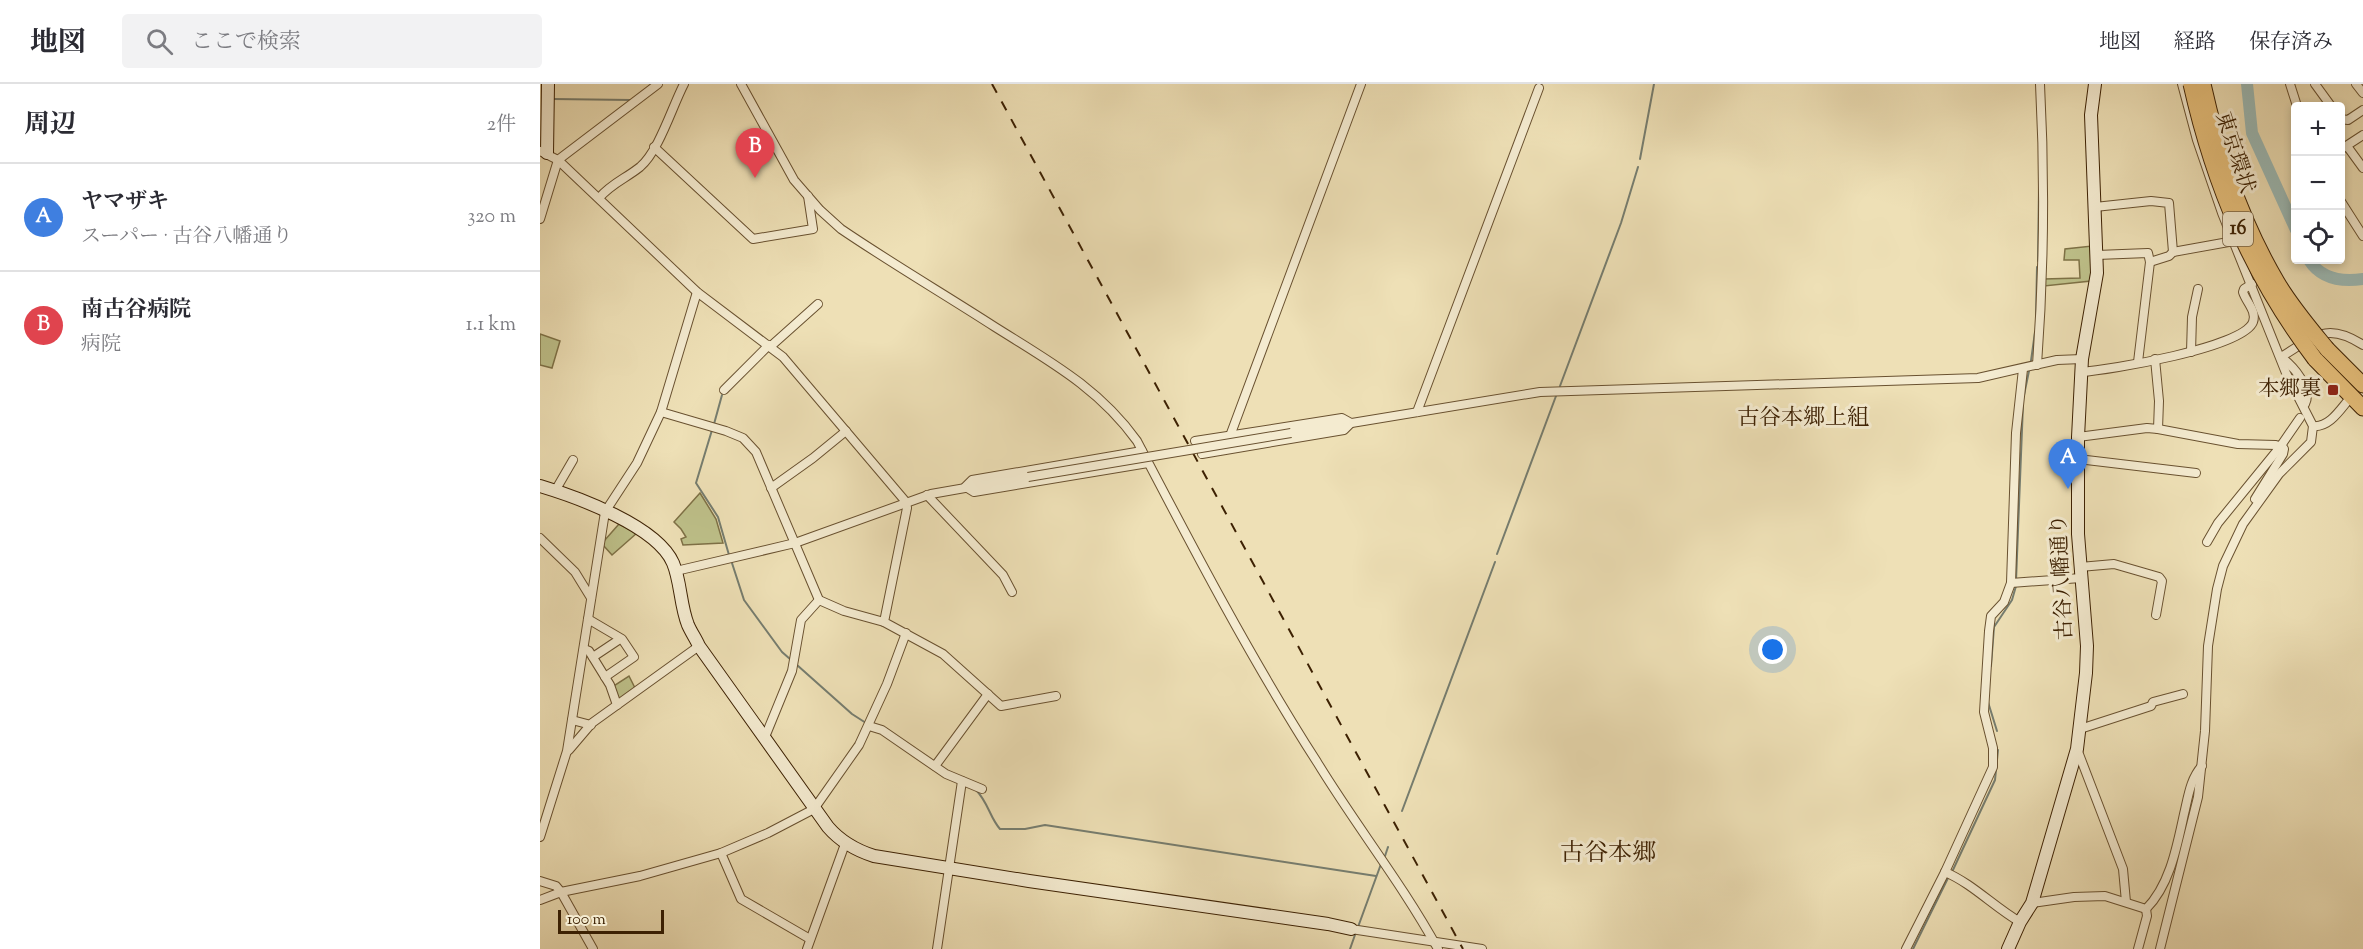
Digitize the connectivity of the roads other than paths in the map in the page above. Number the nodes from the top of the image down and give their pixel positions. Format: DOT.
graph roads {
  1 [pos="548,84"];
  2 [pos="658,84"];
  3 [pos="684,84"];
  4 [pos="741,84"];
  5 [pos="1361,84"];
  6 [pos="2040,84"];
  7 [pos="2095,84"];
  8 [pos="2182,84"];
  9 [pos="2191,84"];
  10 [pos="2203,84"];
  11 [pos="2290,84"];
  12 [pos="2315,84"];
  13 [pos="2356,84"];
  14 [pos="1539,87"];
  15 [pos="2363,93"];
  16 [pos="2296,102"];
  17 [pos="2328,102"];
  18 [pos="2363,110"];
  19 [pos="2345,120"];
  20 [pos="2363,135"];
  21 [pos="654,147"];
  22 [pos="2345,147"];
  23 [pos="2345,149"];
  24 [pos="547,156"];
  25 [pos="2363,168"];
  26 [pos="808,196"];
  27 [pos="599,198"];
  28 [pos="2095,207"];
  29 [pos="2345,208"];
  30 [pos="540,219"];
  31 [pos="2363,237"];
  32 [pos="2234,241"];
  33 [pos="2173,252"];
  34 [pos="2097,255"];
  35 [pos="2150,262"];
  36 [pos="2252,284"];
  37 [pos="2198,289"];
  38 [pos="697,292"];
  39 [pos="818,304"];
  40 [pos="2363,345"];
  41 [pos="770,346"];
  42 [pos="2191,352"];
  43 [pos="2321,354"];
  44 [pos="2281,357"];
  45 [pos="2155,359"];
  46 [pos="2138,362"];
  47 [pos="2037,365"];
  48 [pos="2082,365"];
  49 [pos="2023,369"];
  50 [pos="2363,386"];
  51 [pos="724,390"];
  52 [pos="2351,397"];
  53 [pos="2305,404"];
  54 [pos="2363,408"];
  55 [pos="661,412"];
  56 [pos="1417,412"];
  57 [pos="2300,418"];
  58 [pos="1351,423"];
  59 [pos="2313,426"];
  60 [pos="2158,429"];
  61 [pos="846,431"];
  62 [pos="1230,436"];
  63 [pos="2078,437"];
  64 [pos="1195,441"];
  65 [pos="2281,446"];
  66 [pos="1142,451"];
  67 [pos="1202,454"];
  68 [pos="2078,459"];
  69 [pos="573,460"];
  70 [pos="1148,463"];
  71 [pos="2196,473"];
  72 [pos="540,486"];
  73 [pos="965,487"];
  74 [pos="771,488"];
  75 [pos="555,491"];
  76 [pos="927,495"];
  77 [pos="906,502"];
  78 [pos="2252,511"];
  79 [pos="605,512"];
  80 [pos="540,538"];
  81 [pos="2207,542"];
  82 [pos="795,543"];
  83 [pos="676,571"];
  84 [pos="2081,572"];
  85 [pos="2012,583"];
  86 [pos="1012,592"];
  87 [pos="591,598"];
  88 [pos="819,600"];
  89 [pos="2156,615"];
  90 [pos="588,619"];
  91 [pos="884,622"];
  92 [pos="906,633"];
  93 [pos="620,639"];
  94 [pos="699,646"];
  95 [pos="584,649"];
  96 [pos="593,657"];
  97 [pos="605,676"];
  98 [pos="988,694"];
  99 [pos="2184,694"];
  100 [pos="1056,696"];
  101 [pos="617,705"];
  102 [pos="572,720"];
  103 [pos="591,725"];
  104 [pos="869,726"];
  105 [pos="2080,729"];
  106 [pos="765,737"];
  107 [pos="2077,749"];
  108 [pos="567,751"];
  109 [pos="935,766"];
  110 [pos="2202,766"];
  111 [pos="962,781"];
  112 [pos="982,789"];
  113 [pos="814,809"];
  114 [pos="540,837"];
  115 [pos="845,844"];
  116 [pos="722,853"];
  117 [pos="949,867"];
  118 [pos="1945,872"];
  119 [pos="540,881"];
  120 [pos="561,891"];
  121 [pos="540,900"];
  122 [pos="2126,902"];
  123 [pos="2032,903"];
  124 [pos="2146,909"];
  125 [pos="2020,922"];
  126 [pos="1351,929"];
  127 [pos="810,939"];
  128 [pos="1435,945"];
  129 [pos="593,949"];
  130 [pos="807,949"];
  131 [pos="937,949"];
  132 [pos="1482,949"];
  133 [pos="1906,949"];
  134 [pos="2008,949"];
  135 [pos="2138,949"];
  136 [pos="2160,949"];
  1 -- 24 [label="street"];
  2 -- 24 [label="street"];
  3 -- 21 [label="street"];
  4 -- 26 [label="street"];
  5 -- 62 [label="street"];
  6 -- 47 [label="street"];
  7 -- 28 [label="street, 古谷八幡通り"];
  8 -- 32 [label="street"];
  9 -- 43 [label="highway, 東京環状 / 16, bridge"];
  10 -- 43 [label="highway, 東京環状 / 16, bridge"];
  11 -- 16 [label="street"];
  12 -- 17 [label="street"];
  13 -- 15 [label="street"];
  14 -- 56 [label="street"];
  18 -- 19 [label="street"];
  20 -- 22 [label="street"];
  21 -- 26 [label="street"];
  21 -- 27 [label="street"];
  23 -- 25 [label="street"];
  24 -- 27 [label="street"];
  24 -- 30 [label="street"];
  26 -- 66 [label="street"];
  27 -- 38 [label="street"];
  28 -- 33 [label="street"];
  28 -- 34 [label="street, 古谷八幡通り"];
  29 -- 31 [label="street"];
  32 -- 33 [label="street"];
  32 -- 36 [label="street"];
  33 -- 35 [label="street"];
  34 -- 35 [label="street"];
  34 -- 48 [label="street, 古谷八幡通り"];
  35 -- 46 [label="street"];
  36 -- 42 [label="street"];
  36 -- 44 [label="street"];
  37 -- 42 [label="street"];
  38 -- 41 [label="street"];
  38 -- 55 [label="street"];
  39 -- 41 [label="street"];
  40 -- 44 [label="street"];
  41 -- 51 [label="street"];
  41 -- 61 [label="street"];
  42 -- 45 [label="street"];
  43 -- 50 [label="highway, 東京環状 / 16"];
  43 -- 52 [label="highway, 東京環状 / 16"];
  44 -- 53 [label="street"];
  44 -- 59 [label="street"];
  45 -- 46 [label="street"];
  45 -- 60 [label="street"];
  46 -- 48 [label="street"];
  47 -- 48 [label="street"];
  47 -- 49 [label="street"];
  48 -- 63 [label="street, 古谷八幡通り"];
  49 -- 56 [label="street"];
  49 -- 85 [label="street"];
  52 -- 54 [label="highway, 東京環状 / 16"];
  52 -- 59 [label="street"];
  55 -- 74 [label="street"];
  55 -- 79 [label="street"];
  56 -- 58 [label="street"];
  57 -- 65 [label="street"];
  58 -- 62 [label="street"];
  58 -- 67 [label="street"];
  58 -- 73 [label="street, bridge"];
  59 -- 78 [label="street"];
  60 -- 63 [label="street"];
  60 -- 65 [label="street"];
  61 -- 74 [label="street"];
  61 -- 77 [label="street"];
  62 -- 64 [label="street"];
  63 -- 68 [label="street, 古谷八幡通り"];
  65 -- 78 [label="street"];
  65 -- 81 [label="street"];
  66 -- 70 [label="street"];
  66 -- 73 [label="street"];
  68 -- 71 [label="street"];
  68 -- 84 [label="street, 古谷八幡通り"];
  69 -- 75 [label="street"];
  70 -- 73 [label="street"];
  70 -- 128 [label="street"];
  72 -- 75 [label="street"];
  73 -- 76 [label="street"];
  74 -- 82 [label="street"];
  75 -- 79 [label="street"];
  76 -- 77 [label="street"];
  76 -- 86 [label="street"];
  77 -- 82 [label="street"];
  77 -- 91 [label="street"];
  78 -- 110 [label="street"];
  79 -- 83 [label="street"];
  79 -- 87 [label="street"];
  80 -- 87 [label="street"];
  82 -- 83 [label="street"];
  82 -- 88 [label="street"];
  83 -- 94 [label="street"];
  84 -- 85 [label="street"];
  84 -- 89 [label="street"];
  84 -- 105 [label="street, 古谷八幡通り"];
  85 -- 118 [label="street"];
  87 -- 90 [label="street"];
  88 -- 91 [label="street"];
  88 -- 106 [label="street"];
  90 -- 93 [label="street"];
  90 -- 95 [label="street"];
  91 -- 92 [label="street"];
  92 -- 98 [label="street"];
  92 -- 104 [label="street"];
  93 -- 96 [label="street"];
  93 -- 97 [label="street"];
  94 -- 101 [label="street"];
  94 -- 106 [label="street"];
  95 -- 96 [label="street"];
  95 -- 102 [label="street"];
  96 -- 97 [label="street"];
  97 -- 101 [label="street"];
  98 -- 100 [label="street"];
  98 -- 109 [label="street"];
  99 -- 105 [label="street"];
  101 -- 103 [label="street"];
  102 -- 103 [label="street"];
  102 -- 108 [label="street"];
  103 -- 108 [label="street"];
  104 -- 109 [label="street"];
  104 -- 113 [label="street"];
  105 -- 107 [label="street, 古谷八幡通り"];
  106 -- 113 [label="street"];
  107 -- 122 [label="street"];
  107 -- 123 [label="street, 古谷八幡通り"];
  108 -- 114 [label="street"];
  109 -- 111 [label="street"];
  110 -- 124 [label="street"];
  110 -- 136 [label="street"];
  111 -- 112 [label="street"];
  111 -- 117 [label="street"];
  113 -- 115 [label="street"];
  113 -- 116 [label="street"];
  115 -- 117 [label="street"];
  115 -- 127 [label="street"];
  116 -- 120 [label="street"];
  116 -- 127 [label="street"];
  117 -- 126 [label="street"];
  117 -- 131 [label="street"];
  118 -- 125 [label="street"];
  118 -- 133 [label="street"];
  119 -- 120 [label="street"];
  120 -- 121 [label="street"];
  120 -- 129 [label="street"];
  122 -- 123 [label="street"];
  122 -- 124 [label="street"];
  123 -- 125 [label="street, 古谷八幡通り"];
  124 -- 135 [label="street"];
  125 -- 134 [label="street, 古谷八幡通り"];
  126 -- 128 [label="street"];
  127 -- 130 [label="street"];
  128 -- 132 [label="street"];
}
